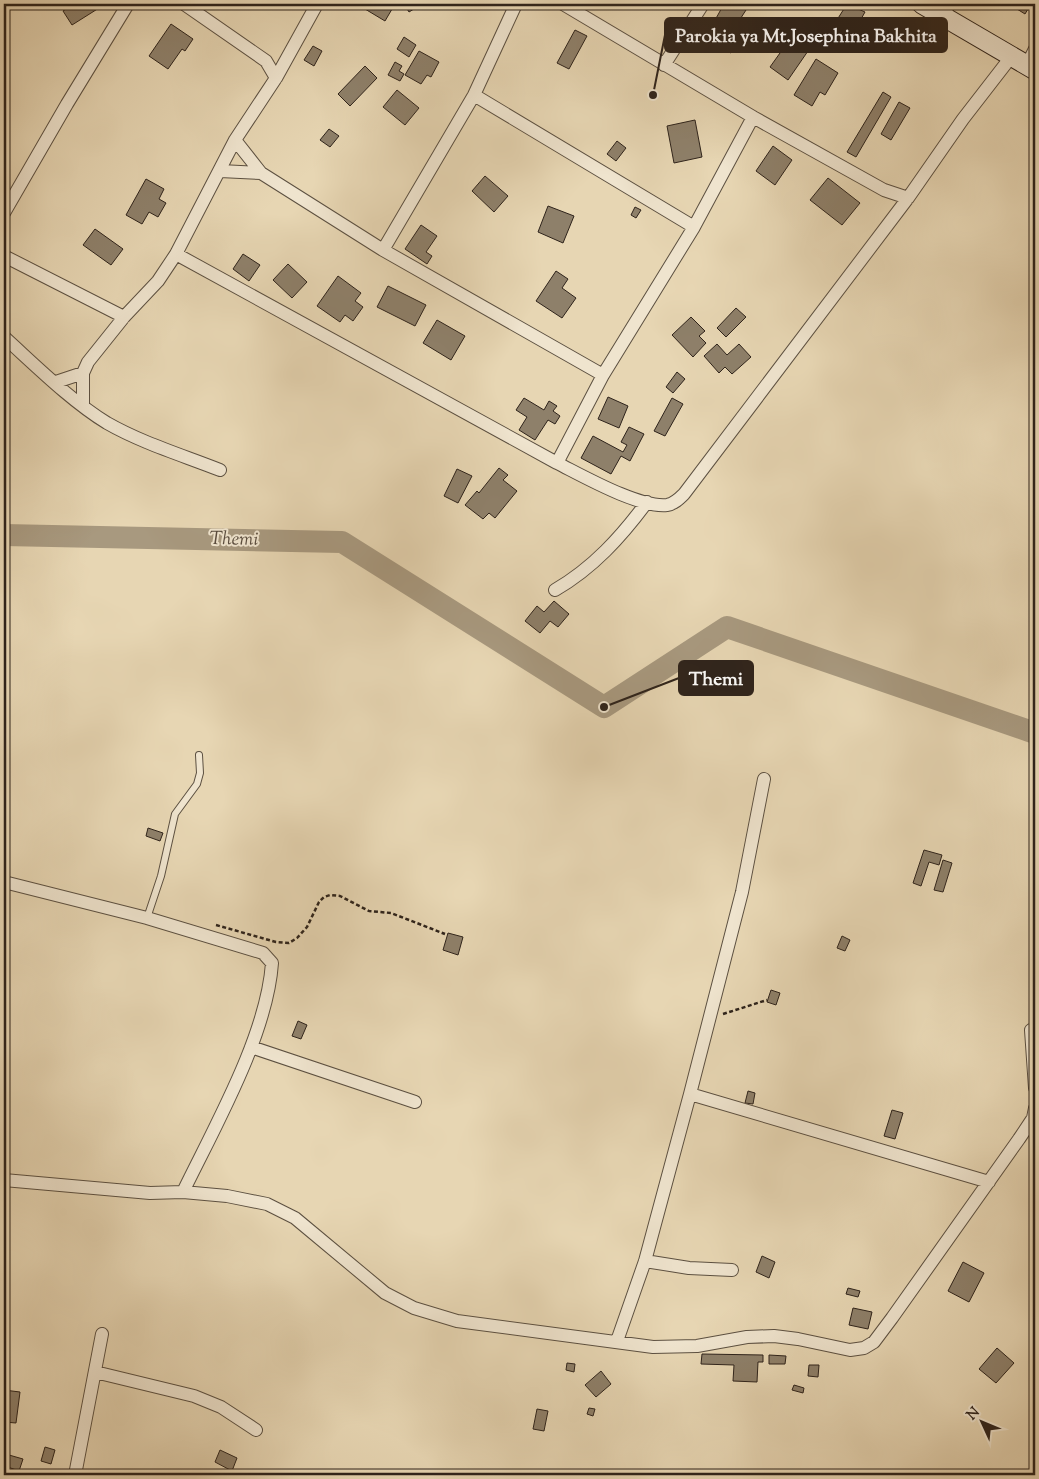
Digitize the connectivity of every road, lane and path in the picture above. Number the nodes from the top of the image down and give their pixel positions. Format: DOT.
graph roads {
  1 [pos="128,4"];
  2 [pos="184,4"];
  3 [pos="318,4"];
  4 [pos="516,4"];
  5 [pos="563,4"];
  6 [pos="703,4"];
  7 [pos="922,4"];
  8 [pos="946,10"];
  9 [pos="291,51"];
  10 [pos="1027,60"];
  11 [pos="266,61"];
  12 [pos="664,66"];
  13 [pos="276,78"];
  14 [pos="474,95"];
  15 [pos="753,117"];
  16 [pos="235,140"];
  17 [pos="220,170"];
  18 [pos="260,173"];
  19 [pos="908,198"];
  20 [pos="4,213"];
  21 [pos="694,227"];
  22 [pos="383,250"];
  23 [pos="176,254"];
  24 [pos="4,256"];
  25 [pos="124,317"];
  26 [pos="4,337"];
  27 [pos="83,373"];
  28 [pos="603,374"];
  29 [pos="56,382"];
  30 [pos="83,406"];
  31 [pos="556,464"];
  32 [pos="220,470"];
  33 [pos="647,502"];
  34 [pos="555,590"];
  35 [pos="199,755"];
  36 [pos="764,779"];
  37 [pos="4,882"];
  38 [pos="148,918"];
  39 [pos="444,934"];
  40 [pos="198,935"];
  41 [pos="767,1000"];
  42 [pos="708,1021"];
  43 [pos="1031,1030"];
  44 [pos="252,1047"];
  45 [pos="1035,1088"];
  46 [pos="690,1094"];
  47 [pos="415,1102"];
  48 [pos="1035,1108"];
  49 [pos="4,1180"];
  50 [pos="989,1182"];
  51 [pos="183,1192"];
  52 [pos="645,1261"];
  53 [pos="732,1270"];
  54 [pos="102,1334"];
  55 [pos="617,1341"];
  56 [pos="95,1372"];
  57 [pos="256,1430"];
  58 [pos="79,1474"];
  1 -- 20 [label="street"];
  2 -- 11 [label="street"];
  3 -- 9 [label="street"];
  4 -- 14 [label="street"];
  5 -- 12 [label="street"];
  6 -- 12 [label="street"];
  7 -- 8 [label="street"];
  8 -- 10 [label="street"];
  9 -- 11 [label="street"];
  9 -- 13 [label="street"];
  10 -- 19 [label="street"];
  11 -- 13 [label="street"];
  12 -- 15 [label="street"];
  13 -- 16 [label="street"];
  14 -- 21 [label="street"];
  14 -- 22 [label="street"];
  15 -- 19 [label="street"];
  15 -- 21 [label="street"];
  16 -- 17 [label="street"];
  16 -- 18 [label="street"];
  17 -- 18 [label="street"];
  17 -- 23 [label="street"];
  18 -- 22 [label="street"];
  19 -- 33 [label="street"];
  21 -- 28 [label="street"];
  22 -- 28 [label="street"];
  23 -- 25 [label="street"];
  23 -- 31 [label="street"];
  24 -- 25 [label="street"];
  25 -- 27 [label="street"];
  26 -- 29 [label="street"];
  27 -- 29 [label="street"];
  27 -- 30 [label="street"];
  28 -- 31 [label="street"];
  29 -- 30 [label="street"];
  30 -- 32 [label="street"];
  31 -- 33 [label="street"];
  33 -- 34 [label="street"];
  35 -- 38 [label="lane"];
  36 -- 42 [label="street"];
  37 -- 38 [label="street"];
  38 -- 40 [label="street"];
  39 -- 40 [label="path"];
  40 -- 44 [label="street"];
  41 -- 42 [label="path"];
  42 -- 46 [label="street"];
  43 -- 45 [label="street"];
  44 -- 47 [label="street"];
  44 -- 51 [label="street"];
  46 -- 50 [label="street"];
  46 -- 52 [label="street"];
  48 -- 50 [label="street"];
  49 -- 51 [label="street"];
  50 -- 55 [label="street"];
  51 -- 55 [label="street"];
  52 -- 53 [label="street"];
  52 -- 55 [label="street"];
  54 -- 56 [label="street"];
  56 -- 57 [label="street"];
  56 -- 58 [label="street"];
}
